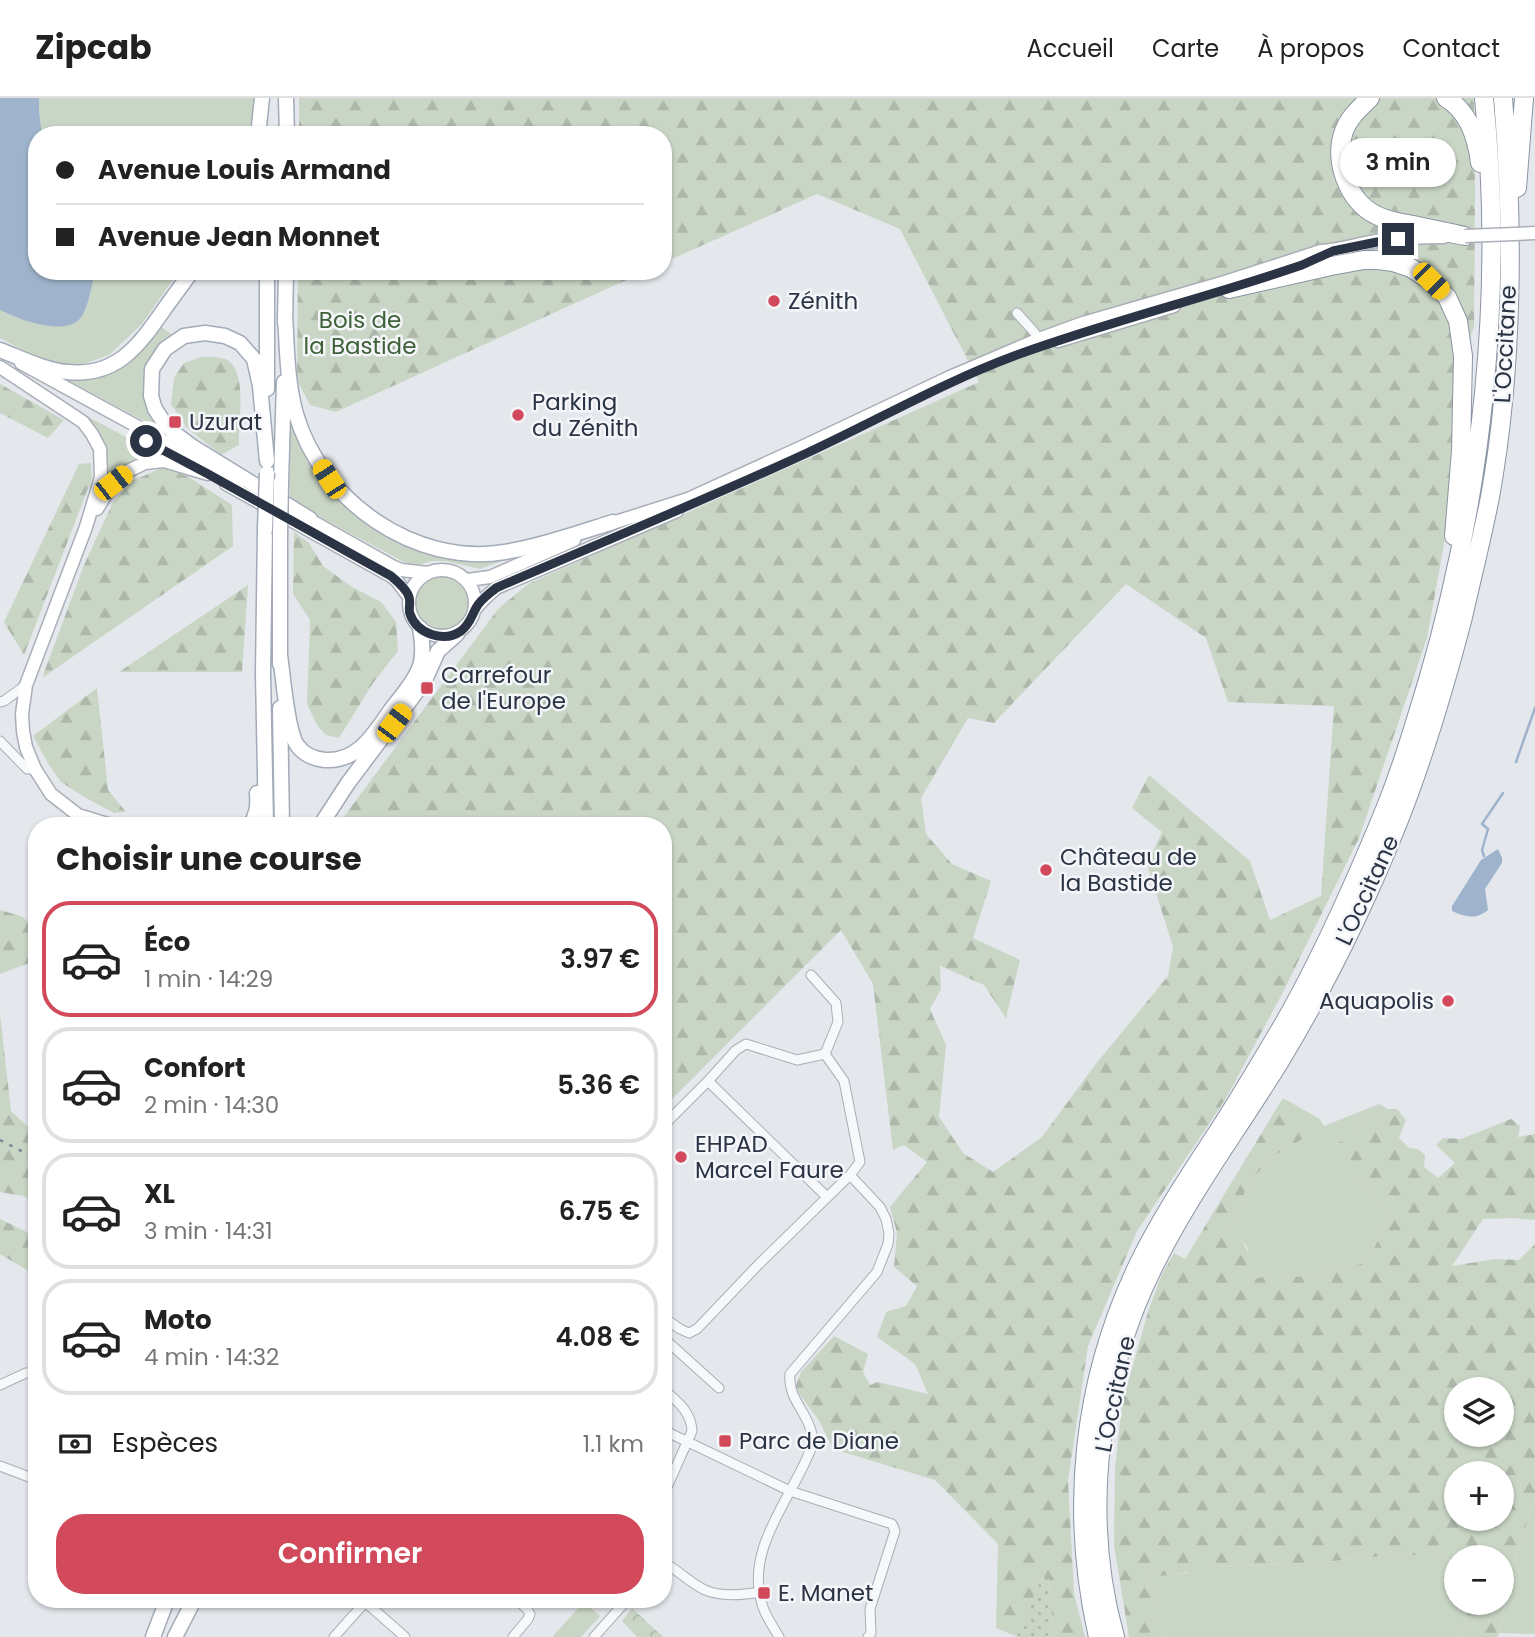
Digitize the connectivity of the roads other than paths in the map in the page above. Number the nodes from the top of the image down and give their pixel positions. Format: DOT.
graph roads {
  1 [pos="262,98"];
  2 [pos="267,98"];
  3 [pos="286,98"];
  4 [pos="1370,98"];
  5 [pos="1446,98"];
  6 [pos="1484,98"];
  7 [pos="1503,98"];
  8 [pos="1524,98"];
  9 [pos="1535,103"];
  10 [pos="259,126"];
  11 [pos="267,126"];
  12 [pos="287,126"];
  13 [pos="1520,166"];
  14 [pos="1491,206"];
  15 [pos="1535,233"];
  16 [pos="1465,236"];
  17 [pos="1509,247"];
  18 [pos="1333,251"];
  19 [pos="184,280"];
  20 [pos="267,280"];
  21 [pos="286,280"];
  22 [pos="1228,289"];
  23 [pos="1017,313"];
  24 [pos="285,314"];
  25 [pos="1039,339"];
  26 [pos="0,350"];
  27 [pos="0,365"];
  28 [pos="267,467"];
  29 [pos="208,474"];
  30 [pos="310,519"];
  31 [pos="613,522"];
  32 [pos="86,527"];
  33 [pos="428,573"];
  34 [pos="467,580"];
  35 [pos="1452,592"];
  36 [pos="409,597"];
  37 [pos="475,609"];
  38 [pos="420,628"];
  39 [pos="457,634"];
  40 [pos="280,655"];
  41 [pos="263,673"];
  42 [pos="26,685"];
  43 [pos="0,702"];
  44 [pos="0,741"];
  45 [pos="35,769"];
  46 [pos="85,817"];
  47 [pos="255,817"];
  48 [pos="266,817"];
  49 [pos="282,817"];
  50 [pos="326,817"];
  51 [pos="811,975"];
  52 [pos="825,1054"];
  53 [pos="708,1081"];
  54 [pos="672,1117"];
  55 [pos="850,1175"];
  56 [pos="827,1197"];
  57 [pos="672,1323"];
  58 [pos="672,1346"];
  59 [pos="28,1373"];
  60 [pos="0,1385"];
  61 [pos="719,1388"];
  62 [pos="672,1397"];
  63 [pos="672,1434"];
  64 [pos="686,1441"];
  65 [pos="0,1465"];
  66 [pos="672,1474"];
  67 [pos="28,1476"];
  68 [pos="790,1491"];
  69 [pos="672,1567"];
  70 [pos="760,1592"];
  71 [pos="164,1608"];
  72 [pos="190,1608"];
  73 [pos="358,1608"];
  74 [pos="374,1608"];
  75 [pos="526,1608"];
  76 [pos="620,1608"];
  77 [pos="153,1637"];
  78 [pos="175,1637"];
  79 [pos="334,1637"];
  80 [pos="405,1637"];
  81 [pos="513,1637"];
  82 [pos="594,1637"];
  83 [pos="779,1637"];
  84 [pos="868,1637"];
  85 [pos="1098,1637"];
  86 [pos="1115,1637"];
  1 -- 10 [label="main road"];
  2 -- 11 [label="main road"];
  3 -- 12 [label="main road"];
  4 -- 16 [label="highway"];
  5 -- 14 [label="highway"];
  6 -- 14 [label="highway, L'Occitane"];
  7 -- 17 [label="highway, L'Occitane"];
  8 -- 13 [label="highway"];
  9 -- 13 [label="highway"];
  13 -- 17 [label="highway"];
  14 -- 35 [label="highway, L'Occitane"];
  15 -- 16 [label="main road, bridge"];
  16 -- 18 [label="main road"];
  17 -- 86 [label="highway, L'Occitane"];
  18 -- 22 [label="main road"];
  18 -- 25 [label="main road"];
  19 -- 26 [label="main road"];
  20 -- 28 [label="main road"];
  21 -- 24 [label="main road"];
  22 -- 35 [label="highway"];
  22 -- 37 [label="main road"];
  23 -- 25 [label="street"];
  24 -- 31 [label="main road"];
  24 -- 40 [label="main road, bridge"];
  25 -- 31 [label="main road"];
  26 -- 30 [label="main road"];
  27 -- 29 [label="main road"];
  27 -- 32 [label="main road"];
  28 -- 30 [label="main road"];
  28 -- 41 [label="main road, bridge"];
  29 -- 32 [label="main road"];
  29 -- 36 [label="main road"];
  30 -- 33 [label="main road"];
  31 -- 34 [label="main road"];
  32 -- 42 [label="main road"];
  33 -- 34 [label="main road"];
  33 -- 36 [label="main road"];
  34 -- 37 [label="main road"];
  35 -- 85 [label="highway, L'Occitane"];
  36 -- 38 [label="main road"];
  37 -- 39 [label="main road"];
  38 -- 39 [label="main road"];
  38 -- 40 [label="main road"];
  39 -- 50 [label="main road"];
  40 -- 49 [label="main road"];
  41 -- 47 [label="main road"];
  41 -- 48 [label="main road"];
  42 -- 43 [label="street"];
  42 -- 45 [label="main road"];
  44 -- 45 [label="street"];
  45 -- 46 [label="main road"];
  51 -- 52 [label="street"];
  52 -- 53 [label="street"];
  52 -- 55 [label="street"];
  53 -- 54 [label="street"];
  53 -- 56 [label="street"];
  55 -- 56 [label="street"];
  55 -- 68 [label="street"];
  56 -- 57 [label="street"];
  58 -- 61 [label="street"];
  59 -- 60 [label="street"];
  62 -- 64 [label="street"];
  63 -- 64 [label="street"];
  64 -- 66 [label="street"];
  64 -- 68 [label="street"];
  65 -- 67 [label="street"];
  68 -- 70 [label="street"];
  68 -- 84 [label="street"];
  69 -- 70 [label="street"];
  70 -- 83 [label="street"];
  71 -- 77 [label="main road"];
  72 -- 78 [label="main road"];
  73 -- 79 [label="street"];
  74 -- 80 [label="street"];
  75 -- 81 [label="street"];
  76 -- 82 [label="street"];
}
